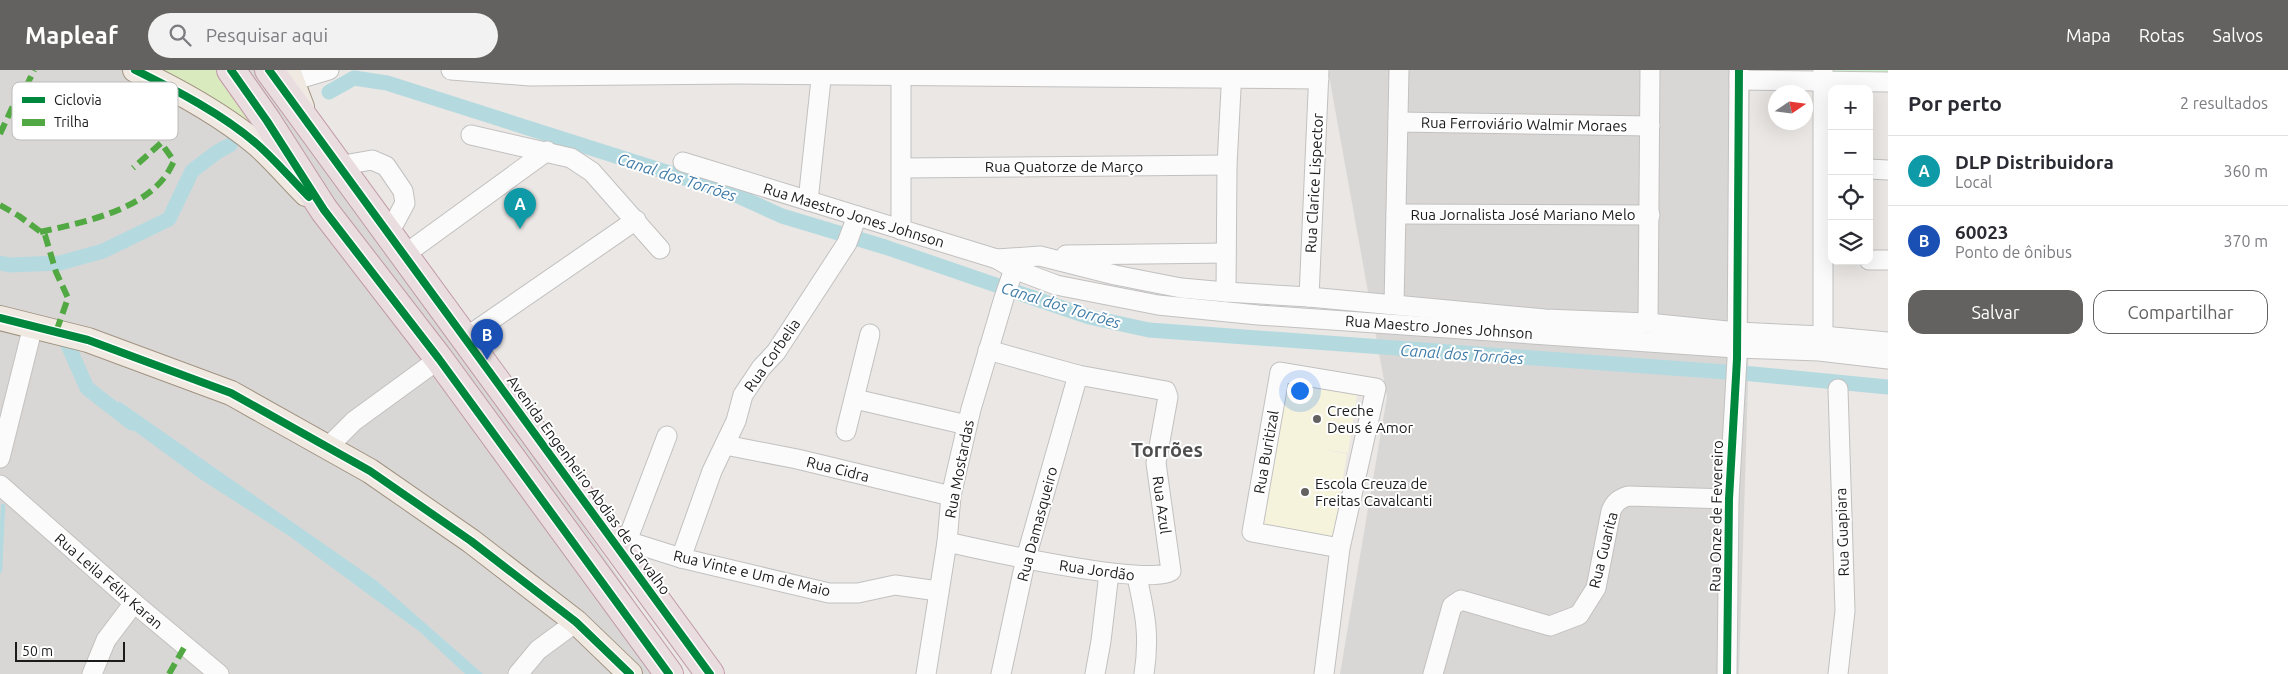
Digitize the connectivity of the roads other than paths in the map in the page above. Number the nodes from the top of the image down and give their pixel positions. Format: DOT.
graph roads {
  1 [pos="135,70"];
  2 [pos="231,70"];
  3 [pos="329,70"];
  4 [pos="451,70"];
  5 [pos="1399,70"];
  6 [pos="1650,70"];
  7 [pos="738,72"];
  8 [pos="822,73"];
  9 [pos="901,73"];
  10 [pos="283,74"];
  11 [pos="1232,74"];
  12 [pos="1319,74"];
  13 [pos="1739,75"];
  14 [pos="1823,76"];
  15 [pos="160,82"];
  16 [pos="1888,82"];
  17 [pos="178,92"];
  18 [pos="1398,122"];
  19 [pos="1650,126"];
  20 [pos="471,135"];
  21 [pos="547,151"];
  22 [pos="682,162"];
  23 [pos="1227,165"];
  24 [pos="338,166"];
  25 [pos="902,168"];
  26 [pos="1827,169"];
  27 [pos="1873,169"];
  28 [pos="1888,170"];
  29 [pos="808,201"];
  30 [pos="324,210"];
  31 [pos="1396,214"];
  32 [pos="1650,215"];
  33 [pos="857,216"];
  34 [pos="636,220"];
  35 [pos="901,230"];
  36 [pos="396,245"];
  37 [pos="660,248"];
  38 [pos="1226,253"];
  39 [pos="1040,256"];
  40 [pos="997,259"];
  41 [pos="1827,260"];
  42 [pos="1873,260"];
  43 [pos="1888,260"];
  44 [pos="1009,283"];
  45 [pos="1226,292"];
  46 [pos="1309,296"];
  47 [pos="1394,304"];
  48 [pos="0,318"];
  49 [pos="1648,323"];
  50 [pos="33,326"];
  51 [pos="870,334"];
  52 [pos="1823,336"];
  53 [pos="465,338"];
  54 [pos="1888,342"];
  55 [pos="1736,346"];
  56 [pos="988,350"];
  57 [pos="1888,359"];
  58 [pos="439,360"];
  59 [pos="1078,375"];
  60 [pos="1838,389"];
  61 [pos="855,399"];
  62 [pos="967,425"];
  63 [pos="846,431"];
  64 [pos="668,436"];
  65 [pos="725,445"];
  66 [pos="328,447"];
  67 [pos="0,458"];
  68 [pos="0,485"];
  69 [pos="951,496"];
  70 [pos="1729,499"];
  71 [pos="947,542"];
  72 [pos="623,546"];
  73 [pos="1340,548"];
  74 [pos="1169,554"];
  75 [pos="681,558"];
  76 [pos="1026,558"];
  77 [pos="1109,573"];
  78 [pos="1137,576"];
  79 [pos="938,591"];
  80 [pos="134,603"];
  81 [pos="576,622"];
  82 [pos="666,670"];
  83 [pos="92,674"];
  84 [pos="220,674"];
  85 [pos="518,674"];
  86 [pos="630,674"];
  87 [pos="710,674"];
  88 [pos="926,674"];
  89 [pos="1001,674"];
  90 [pos="1095,674"];
  91 [pos="1144,674"];
  92 [pos="1324,674"];
  93 [pos="1432,674"];
  94 [pos="1727,674"];
  95 [pos="1838,674"];
  1 -- 15 [label="main road"];
  2 -- 30 [label="highway"];
  3 -- 10 [label="street"];
  4 -- 7 [label="street"];
  5 -- 18 [label="street"];
  6 -- 19 [label="street"];
  7 -- 8 [label="street"];
  8 -- 9 [label="street"];
  8 -- 29 [label="street"];
  9 -- 11 [label="street"];
  9 -- 25 [label="street"];
  10 -- 24 [label="highway, Avenida Engenheiro Abdias de Carvalho"];
  11 -- 12 [label="street"];
  11 -- 23 [label="street"];
  12 -- 46 [label="street, Rua Clarice Lispector"];
  13 -- 14 [label="street"];
  13 -- 55 [label="street, Rua Onze de Fevereiro"];
  14 -- 16 [label="street"];
  14 -- 26 [label="street"];
  17 -- 30 [label="main road"];
  18 -- 19 [label="street, Rua Ferroviário Walmir Moraes"];
  18 -- 31 [label="street"];
  19 -- 32 [label="street"];
  20 -- 21 [label="street"];
  21 -- 34 [label="street"];
  21 -- 36 [label="street"];
  22 -- 29 [label="street, Rua Maestro Jones Johnson"];
  23 -- 25 [label="street, Rua Quatorze de Março"];
  23 -- 38 [label="street"];
  24 -- 36 [label="highway, Avenida Engenheiro Abdias de Carvalho"];
  24 -- 36 [label="street"];
  25 -- 35 [label="street"];
  26 -- 41 [label="street"];
  27 -- 28 [label="street"];
  29 -- 33 [label="street, Rua Maestro Jones Johnson"];
  30 -- 58 [label="highway"];
  31 -- 32 [label="street, Rua Jornalista José Mariano Melo"];
  31 -- 47 [label="street"];
  32 -- 49 [label="street"];
  33 -- 35 [label="street, Rua Maestro Jones Johnson"];
  33 -- 65 [label="street, Rua Corbelia"];
  34 -- 37 [label="street"];
  34 -- 53 [label="street"];
  35 -- 40 [label="street, Rua Maestro Jones Johnson"];
  36 -- 53 [label="highway, Avenida Engenheiro Abdias de Carvalho"];
  38 -- 39 [label="street"];
  38 -- 45 [label="street"];
  39 -- 40 [label="street, Rua Maestro Jones Johnson"];
  39 -- 45 [label="street, Rua Maestro Jones Johnson"];
  40 -- 44 [label="street, Rua Maestro Jones Johnson"];
  41 -- 52 [label="street"];
  42 -- 43 [label="street"];
  44 -- 55 [label="street, Rua Maestro Jones Johnson"];
  44 -- 56 [label="street, Rua Mostardas"];
  45 -- 46 [label="street, Rua Maestro Jones Johnson"];
  46 -- 47 [label="street, Rua Maestro Jones Johnson"];
  47 -- 49 [label="street, Rua Maestro Jones Johnson"];
  48 -- 50 [label="main road"];
  49 -- 55 [label="street, Rua Maestro Jones Johnson"];
  50 -- 66 [label="main road"];
  50 -- 67 [label="street"];
  51 -- 61 [label="street"];
  52 -- 54 [label="street, Rua Maestro Jones Johnson"];
  52 -- 55 [label="street, Rua Maestro Jones Johnson"];
  53 -- 72 [label="highway, Avenida Engenheiro Abdias de Carvalho"];
  55 -- 57 [label="street, Rua Maestro Jones Johnson"];
  55 -- 70 [label="street, Rua Onze de Fevereiro"];
  56 -- 59 [label="street"];
  56 -- 62 [label="street, Rua Mostardas"];
  58 -- 66 [label="street"];
  58 -- 82 [label="highway"];
  59 -- 74 [label="street, Rua Azul"];
  59 -- 76 [label="street, Rua Damasqueiro"];
  60 -- 95 [label="street, Rua Guapiara"];
  61 -- 62 [label="street"];
  61 -- 63 [label="street"];
  62 -- 69 [label="street, Rua Mostardas"];
  64 -- 72 [label="street"];
  65 -- 69 [label="street, Rua Cidra"];
  65 -- 75 [label="street, Rua Corbelia"];
  66 -- 81 [label="main road"];
  68 -- 80 [label="street, Rua Leila Félix Karan"];
  69 -- 71 [label="street, Rua Mostardas"];
  70 -- 93 [label="street, Rua Guarita"];
  70 -- 94 [label="street, Rua Onze de Fevereiro"];
  71 -- 76 [label="street, Rua Jordão"];
  71 -- 79 [label="street, Rua Mostardas"];
  72 -- 75 [label="street, Rua Vinte e Um de Maio"];
  72 -- 87 [label="highway, Avenida Engenheiro Abdias de Carvalho"];
  73 -- 73 [label="street, Rua Buritizal"];
  73 -- 92 [label="street"];
  74 -- 78 [label="street, Rua Jordão"];
  75 -- 79 [label="street, Rua Vinte e Um de Maio"];
  76 -- 77 [label="street, Rua Jordão"];
  76 -- 89 [label="street, Rua Damasqueiro"];
  77 -- 78 [label="street, Rua Jordão"];
  77 -- 90 [label="street"];
  78 -- 91 [label="street"];
  79 -- 88 [label="street, Rua Mostardas"];
  80 -- 83 [label="street"];
  80 -- 84 [label="street, Rua Leila Félix Karan"];
  81 -- 85 [label="street"];
  81 -- 86 [label="main road"];
}
